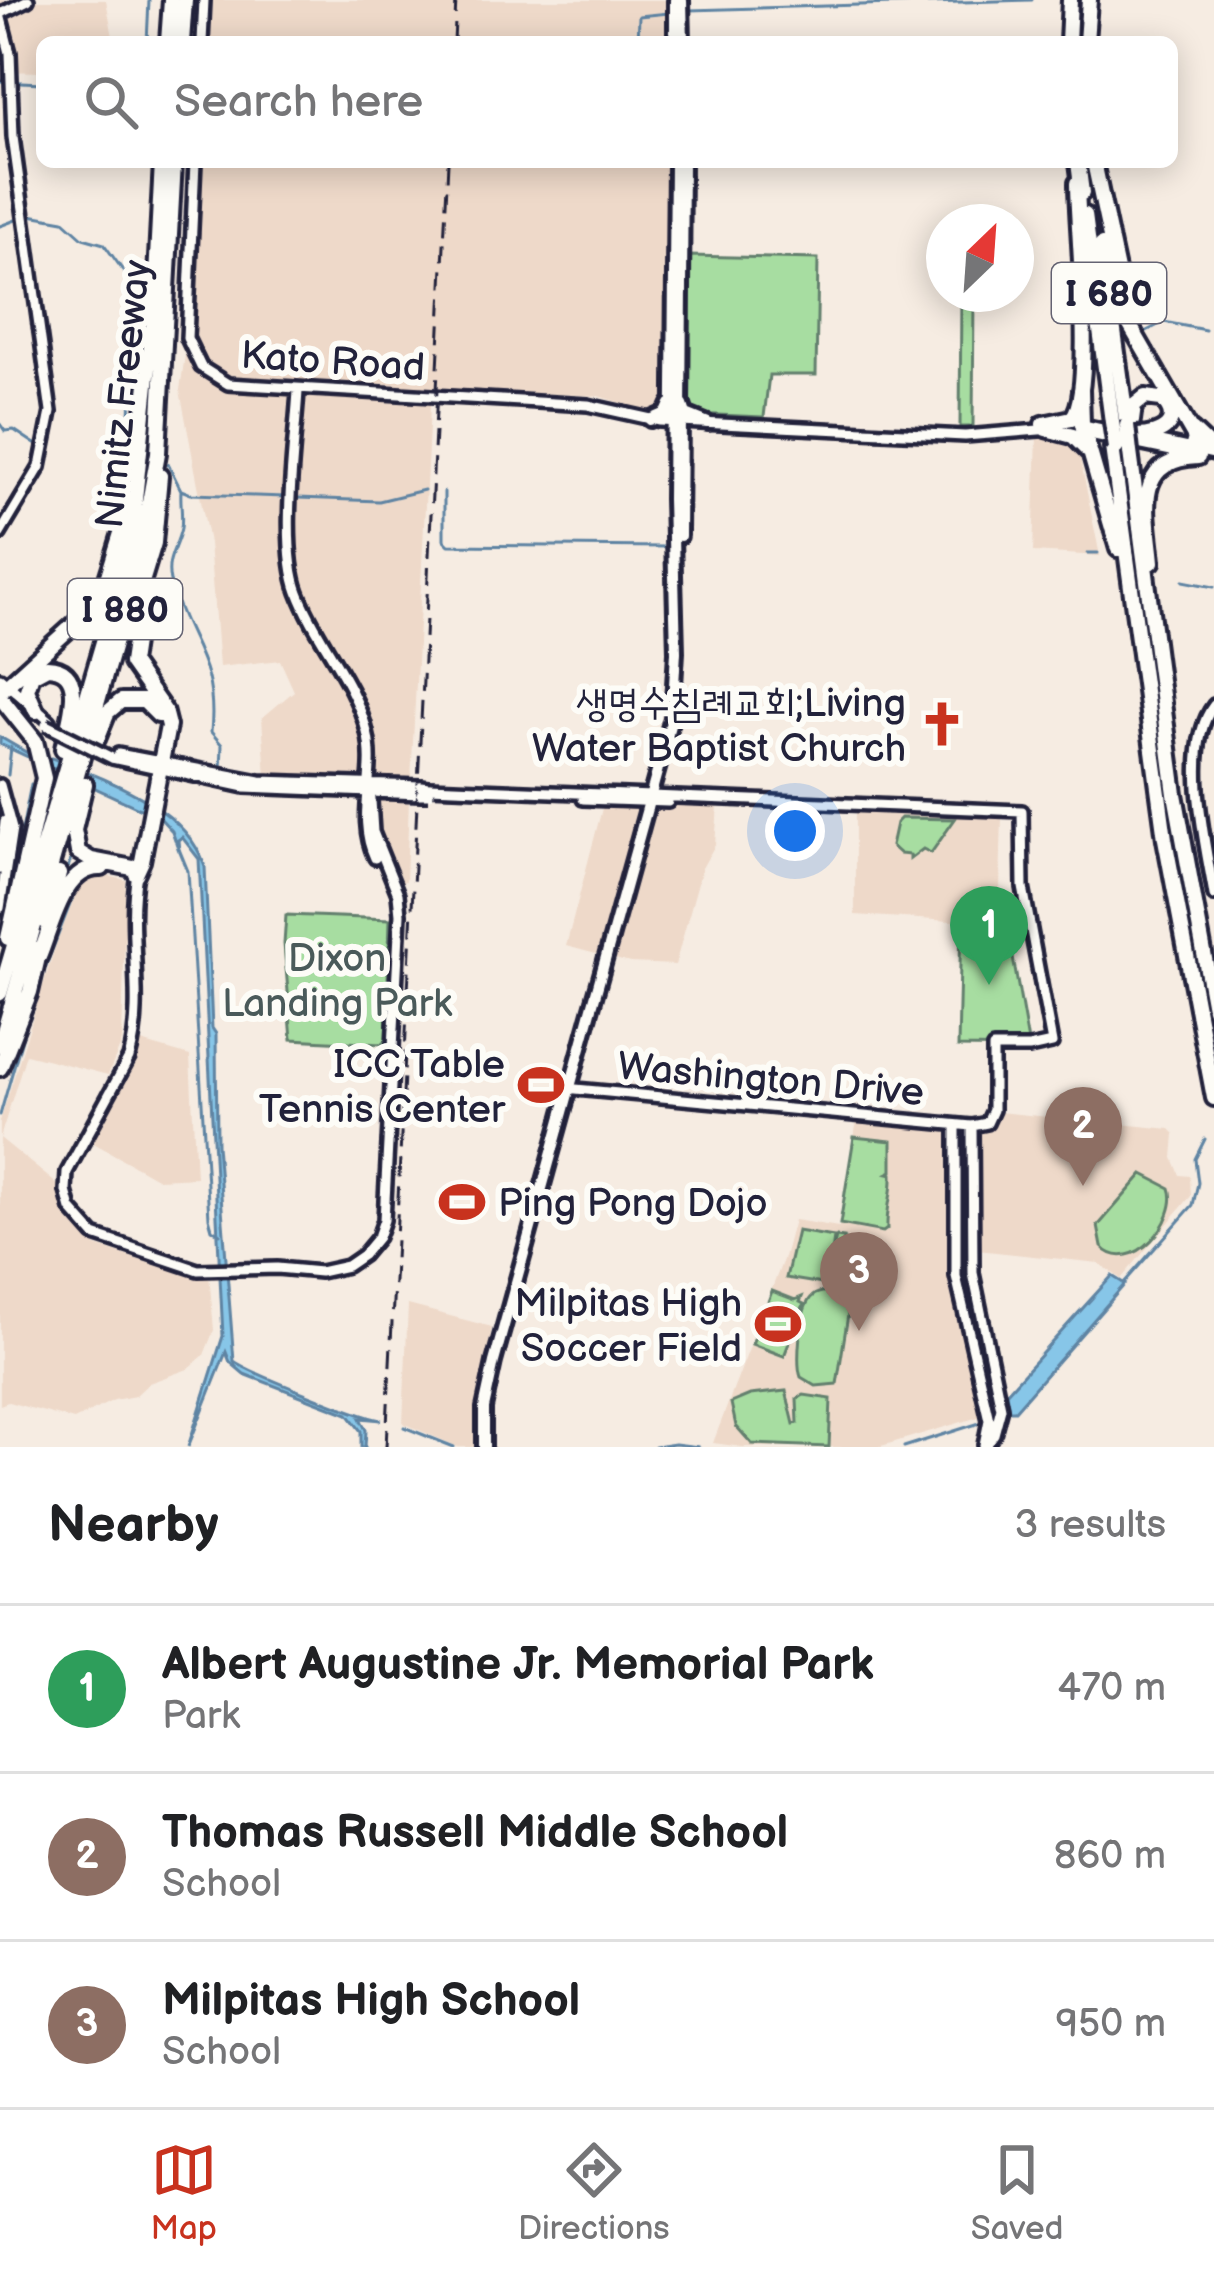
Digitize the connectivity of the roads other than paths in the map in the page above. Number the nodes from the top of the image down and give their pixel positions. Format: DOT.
graph roads {
  1 [pos="28,0"];
  2 [pos="171,0"];
  3 [pos="185,0"];
  4 [pos="204,0"];
  5 [pos="679,0"];
  6 [pos="1072,0"];
  7 [pos="1089,0"];
  8 [pos="0,14"];
  9 [pos="168,36"];
  10 [pos="182,36"];
  11 [pos="202,36"];
  12 [pos="679,36"];
  13 [pos="1070,36"];
  14 [pos="1086,36"];
  15 [pos="162,168"];
  16 [pos="174,168"];
  17 [pos="195,168"];
  18 [pos="680,168"];
  19 [pos="1076,168"];
  20 [pos="1077,168"];
  21 [pos="1093,168"];
  22 [pos="1093,168"];
  23 [pos="1077,183"];
  24 [pos="1082,389"];
  25 [pos="298,391"];
  26 [pos="677,393"];
  27 [pos="650,420"];
  28 [pos="677,422"];
  29 [pos="707,423"];
  30 [pos="1045,426"];
  31 [pos="1123,426"];
  32 [pos="1084,429"];
  33 [pos="1123,450"];
  34 [pos="158,453"];
  35 [pos="1089,454"];
  36 [pos="1201,454"];
  37 [pos="137,494"];
  38 [pos="672,499"];
  39 [pos="1127,511"];
  40 [pos="4,520"];
  41 [pos="680,533"];
  42 [pos="0,534"];
  43 [pos="1141,561"];
  44 [pos="673,584"];
  45 [pos="141,591"];
  46 [pos="677,613"];
  47 [pos="1141,666"];
  48 [pos="2,687"];
  49 [pos="1214,705"];
  50 [pos="36,711"];
  51 [pos="48,723"];
  52 [pos="98,739"];
  53 [pos="76,760"];
  54 [pos="158,767"];
  55 [pos="0,785"];
  56 [pos="63,788"];
  57 [pos="370,790"];
  58 [pos="0,798"];
  59 [pos="648,798"];
  60 [pos="0,868"];
  61 [pos="138,872"];
  62 [pos="1214,895"];
  63 [pos="0,908"];
  64 [pos="39,957"];
  65 [pos="0,967"];
  66 [pos="0,993"];
  67 [pos="1214,1008"];
  68 [pos="0,1045"];
  69 [pos="0,1068"];
  70 [pos="1214,1074"];
  71 [pos="569,1089"];
  72 [pos="1214,1098"];
  73 [pos="956,1125"];
  74 [pos="972,1126"];
  75 [pos="956,1178"];
  76 [pos="972,1178"];
  77 [pos="956,1240"];
  78 [pos="972,1240"];
  79 [pos="978,1296"];
  80 [pos="961,1300"];
  81 [pos="1000,1408"];
  82 [pos="1012,1416"];
  83 [pos="484,1447"];
  84 [pos="984,1447"];
  1 -- 8 [label="street"];
  2 -- 9 [label="highway"];
  3 -- 10 [label="highway"];
  4 -- 11 [label="street"];
  5 -- 12 [label="main road"];
  6 -- 13 [label="highway"];
  7 -- 14 [label="highway"];
  8 -- 40 [label="street"];
  15 -- 37 [label="highway, Nimitz Freeway / I 880"];
  16 -- 34 [label="highway, Nimitz Freeway / I 880"];
  17 -- 25 [label="street, Kato Road"];
  18 -- 26 [label="main road"];
  19 -- 23 [label="highway, I 680"];
  20 -- 31 [label="highway, I 680"];
  21 -- 31 [label="highway, I 680"];
  22 -- 36 [label="highway"];
  23 -- 24 [label="highway"];
  23 -- 31 [label="highway, I 680"];
  24 -- 30 [label="highway"];
  24 -- 32 [label="highway"];
  25 -- 27 [label="street, Kato Road"];
  25 -- 57 [label="street"];
  26 -- 27 [label="main road"];
  26 -- 28 [label="main road"];
  26 -- 29 [label="main road"];
  27 -- 28 [label="street, Kato Road"];
  28 -- 29 [label="street, Kato Road"];
  28 -- 38 [label="main road"];
  28 -- 41 [label="main road"];
  29 -- 30 [label="street, Kato Road"];
  30 -- 32 [label="street, Kato Road"];
  30 -- 35 [label="highway"];
  31 -- 32 [label="street"];
  31 -- 33 [label="highway, I 680, bridge"];
  31 -- 33 [label="highway, bridge"];
  31 -- 36 [label="street"];
  32 -- 35 [label="highway"];
  32 -- 36 [label="street"];
  33 -- 39 [label="highway, I 680"];
  33 -- 39 [label="highway, I 680"];
  33 -- 43 [label="highway"];
  34 -- 45 [label="highway"];
  34 -- 53 [label="highway, Nimitz Freeway / I 880"];
  35 -- 47 [label="highway"];
  36 -- 43 [label="highway"];
  37 -- 48 [label="highway"];
  37 -- 53 [label="highway, Nimitz Freeway / I 880"];
  38 -- 41 [label="main road"];
  38 -- 44 [label="main road"];
  39 -- 43 [label="highway, I 680"];
  39 -- 43 [label="highway, I 680"];
  39 -- 70 [label="highway, I 680"];
  40 -- 42 [label="street"];
  41 -- 44 [label="main road"];
  41 -- 46 [label="main road"];
  43 -- 47 [label="highway, I 680"];
  43 -- 67 [label="highway"];
  44 -- 46 [label="main road"];
  45 -- 52 [label="highway"];
  45 -- 54 [label="highway"];
  46 -- 59 [label="main road"];
  47 -- 72 [label="highway, I 680"];
  48 -- 50 [label="street"];
  48 -- 51 [label="street"];
  48 -- 56 [label="highway"];
  49 -- 62 [label="street"];
  50 -- 51 [label="street"];
  50 -- 53 [label="highway"];
  51 -- 54 [label="street, bridge"];
  52 -- 53 [label="highway"];
  52 -- 54 [label="highway"];
  53 -- 56 [label="highway, Nimitz Freeway / I 880"];
  54 -- 57 [label="street"];
  54 -- 61 [label="highway"];
  55 -- 63 [label="street"];
  56 -- 61 [label="highway"];
  56 -- 64 [label="highway"];
  56 -- 65 [label="highway"];
  56 -- 66 [label="highway, Nimitz Freeway / I 880"];
  56 -- 68 [label="highway, Nimitz Freeway / I 880"];
  57 -- 59 [label="street"];
  57 -- 61 [label="street"];
  58 -- 60 [label="street"];
  59 -- 71 [label="main road"];
  59 -- 74 [label="street"];
  61 -- 64 [label="highway"];
  64 -- 69 [label="highway"];
  71 -- 73 [label="street, Washington Drive"];
  71 -- 83 [label="main road"];
  73 -- 74 [label="street, Washington Drive"];
  73 -- 75 [label="street"];
  74 -- 76 [label="street"];
  75 -- 76 [label="street"];
  75 -- 77 [label="street"];
  76 -- 78 [label="street"];
  77 -- 78 [label="street"];
  77 -- 80 [label="street"];
  78 -- 79 [label="street"];
  79 -- 80 [label="street"];
  79 -- 81 [label="street"];
  80 -- 84 [label="street"];
  81 -- 82 [label="street"];
  81 -- 84 [label="street"];
}
